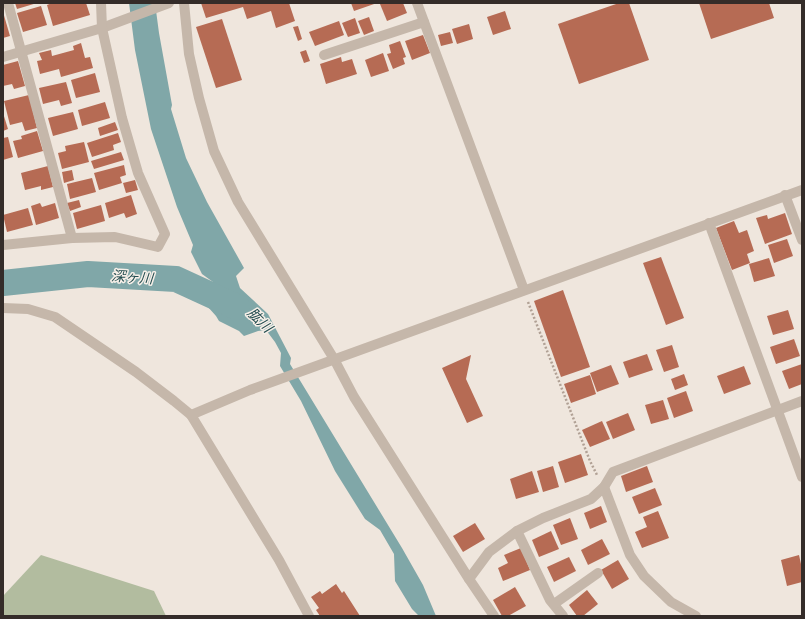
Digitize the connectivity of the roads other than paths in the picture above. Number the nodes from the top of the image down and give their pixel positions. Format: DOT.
graph roads {
  1 [pos="8,3"];
  2 [pos="101,3"];
  3 [pos="169,3"];
  4 [pos="184,3"];
  5 [pos="417,3"];
  6 [pos="424,22"];
  7 [pos="102,28"];
  8 [pos="21,52"];
  9 [pos="324,55"];
  10 [pos="3,57"];
  11 [pos="802,190"];
  12 [pos="785,195"];
  13 [pos="709,223"];
  14 [pos="72,238"];
  15 [pos="802,240"];
  16 [pos="3,245"];
  17 [pos="524,290"];
  18 [pos="3,308"];
  19 [pos="330,361"];
  20 [pos="802,401"];
  21 [pos="778,410"];
  22 [pos="191,415"];
  23 [pos="802,477"];
  24 [pos="604,487"];
  25 [pos="517,531"];
  26 [pos="598,572"];
  27 [pos="469,579"];
  28 [pos="554,604"];
  29 [pos="309,616"];
  30 [pos="494,616"];
  31 [pos="563,616"];
  32 [pos="696,616"];
  1 -- 8 [label="street"];
  2 -- 7 [label="street"];
  3 -- 7 [label="street"];
  4 -- 19 [label="street"];
  5 -- 6 [label="street"];
  6 -- 9 [label="street"];
  6 -- 17 [label="street"];
  7 -- 8 [label="street"];
  7 -- 14 [label="street"];
  8 -- 10 [label="street"];
  8 -- 14 [label="street"];
  11 -- 12 [label="street"];
  12 -- 13 [label="street"];
  12 -- 15 [label="street"];
  13 -- 17 [label="street"];
  13 -- 21 [label="street"];
  14 -- 16 [label="street"];
  17 -- 19 [label="street"];
  18 -- 22 [label="street"];
  19 -- 22 [label="street"];
  19 -- 27 [label="street"];
  20 -- 21 [label="street"];
  21 -- 23 [label="street"];
  21 -- 24 [label="street"];
  22 -- 29 [label="street"];
  24 -- 25 [label="street"];
  24 -- 32 [label="street"];
  25 -- 27 [label="street"];
  25 -- 28 [label="street"];
  26 -- 28 [label="street"];
  27 -- 30 [label="street"];
  28 -- 31 [label="street"];
}
